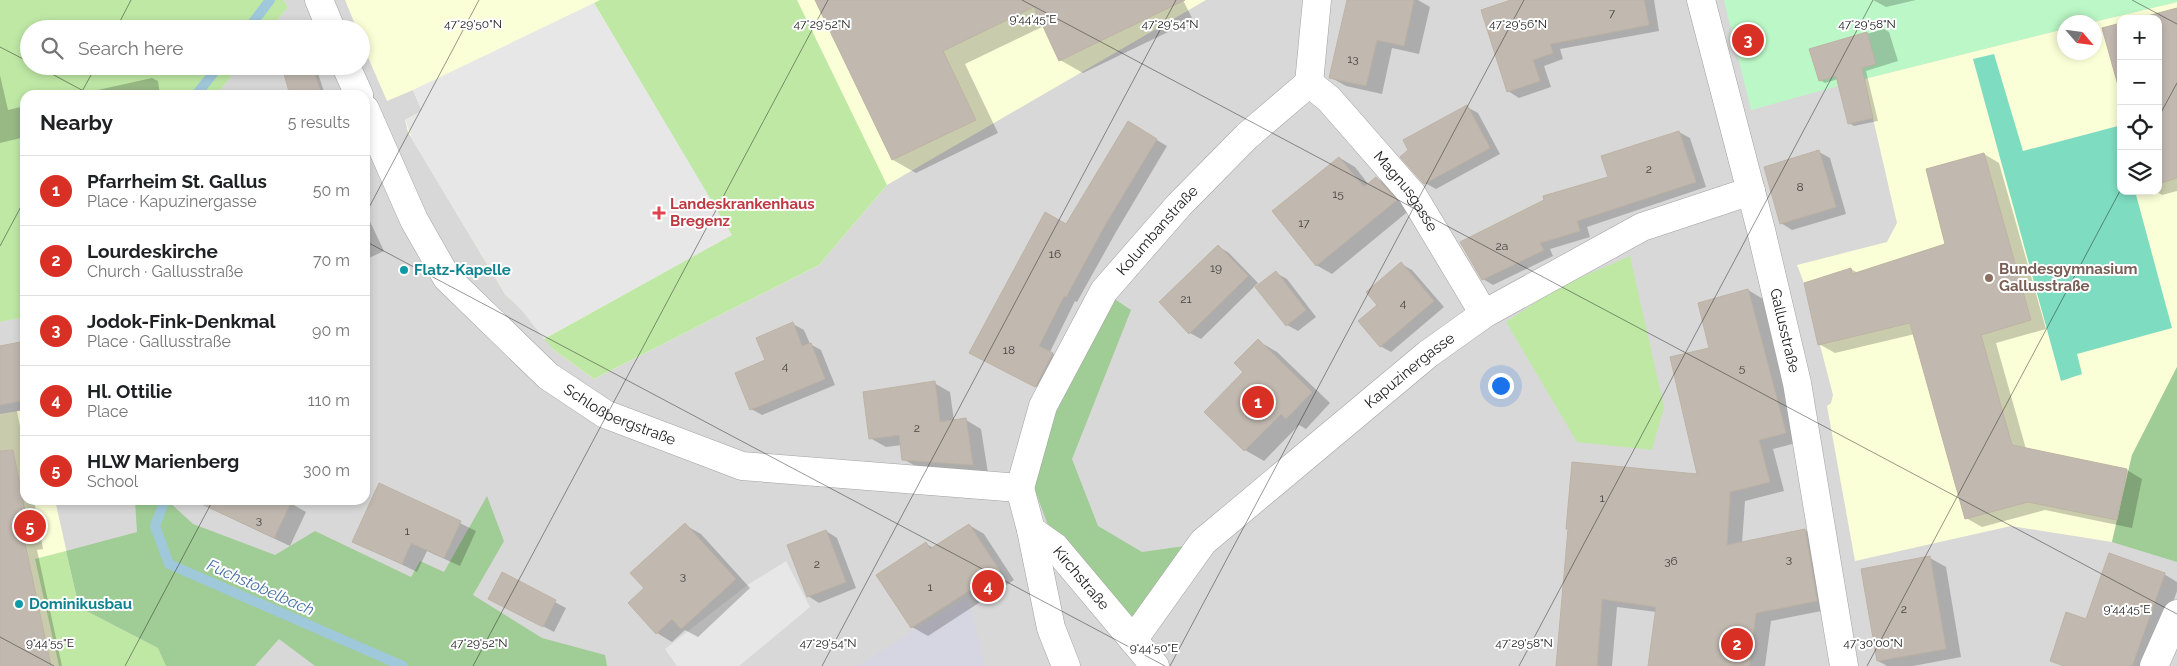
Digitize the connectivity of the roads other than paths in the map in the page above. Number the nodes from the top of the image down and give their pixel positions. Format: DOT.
graph roads {
  1 [pos="319,0"];
  2 [pos="1317,0"];
  3 [pos="1701,0"];
  4 [pos="327,20"];
  5 [pos="350,75"];
  6 [pos="1309,83"];
  7 [pos="357,90"];
  8 [pos="370,119"];
  9 [pos="1751,191"];
  10 [pos="1484,314"];
  11 [pos="1020,488"];
  12 [pos="1031,530"];
  13 [pos="2177,614"];
  14 [pos="1133,640"];
  15 [pos="1066,666"];
  16 [pos="1155,666"];
  17 [pos="1844,666"];
  18 [pos="2154,666"];
  1 -- 4 [label="street"];
  2 -- 6 [label="street"];
  3 -- 9 [label="street, Gallusstraße"];
  5 -- 7 [label="street"];
  6 -- 10 [label="street, Magnusgasse"];
  6 -- 11 [label="street, Kolumbanstraße"];
  8 -- 11 [label="street, Schloßbergstraße"];
  9 -- 10 [label="street, Kapuzinergasse"];
  9 -- 17 [label="street, Gallusstraße"];
  10 -- 14 [label="street, Kapuzinergasse"];
  11 -- 12 [label="street"];
  12 -- 14 [label="street, Kirchstraße"];
  12 -- 15 [label="street"];
  13 -- 18 [label="street"];
  14 -- 16 [label="street, Kirchstraße"];
}
